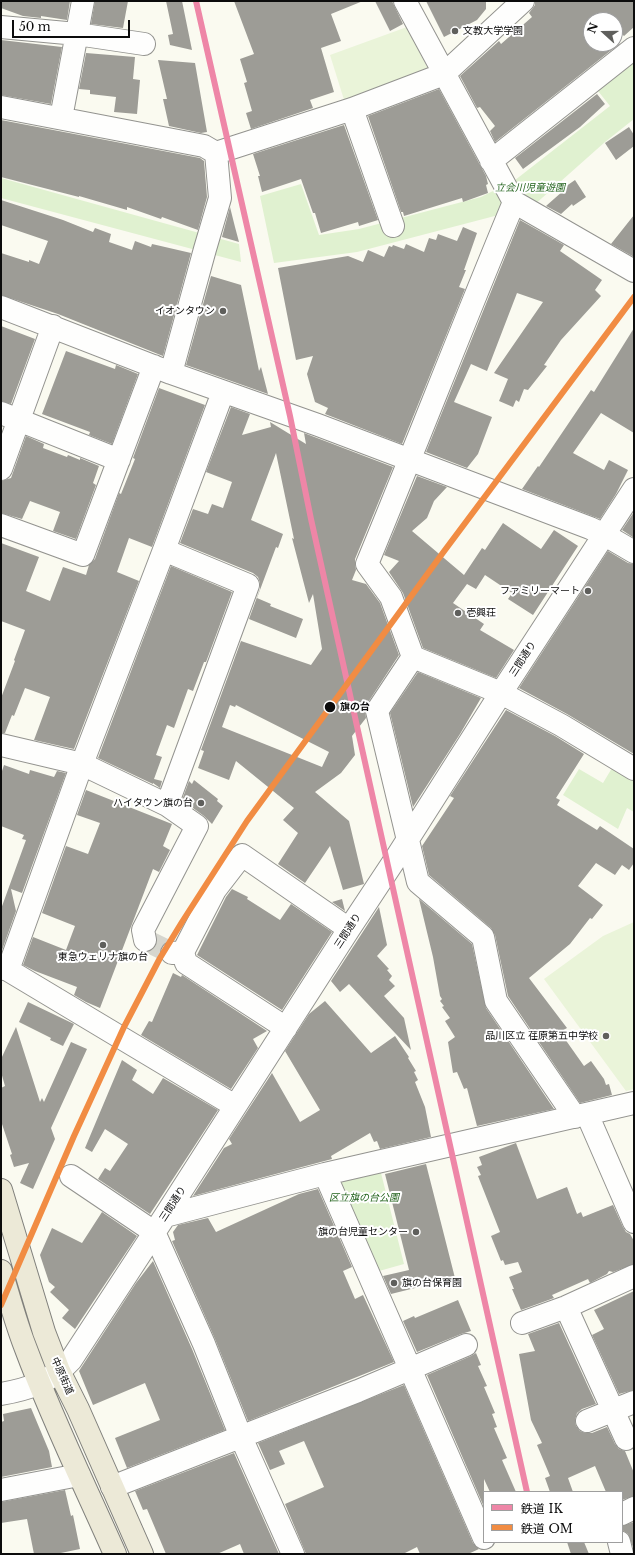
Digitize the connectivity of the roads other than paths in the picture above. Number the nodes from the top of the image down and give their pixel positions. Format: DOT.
graph roads {
  1 [pos="83,1"];
  2 [pos="405,1"];
  3 [pos="523,1"];
  4 [pos="1,27"];
  5 [pos="77,34"];
  6 [pos="144,44"];
  7 [pos="634,48"];
  8 [pos="444,74"];
  9 [pos="1,107"];
  10 [pos="352,109"];
  11 [pos="61,118"];
  12 [pos="216,153"];
  13 [pos="491,161"];
  14 [pos="514,202"];
  15 [pos="394,226"];
  16 [pos="634,271"];
  17 [pos="1,307"];
  18 [pos="53,326"];
  19 [pos="163,370"];
  20 [pos="222,392"];
  21 [pos="10,416"];
  22 [pos="119,460"];
  23 [pos="410,460"];
  24 [pos="1,468"];
  25 [pos="634,489"];
  26 [pos="1,524"];
  27 [pos="605,535"];
  28 [pos="164,550"];
  29 [pos="634,552"];
  30 [pos="413,657"];
  31 [pos="501,693"];
  32 [pos="1,745"];
  33 [pos="82,764"];
  34 [pos="634,769"];
  35 [pos="168,806"];
  36 [pos="407,840"];
  37 [pos="349,929"];
  38 [pos="145,940"];
  39 [pos="4,969"];
  40 [pos="286,1028"];
  41 [pos="634,1103"];
  42 [pos="235,1106"];
  43 [pos="581,1116"];
  44 [pos="325,1174"];
  45 [pos="71,1176"];
  46 [pos="1,1190"];
  47 [pos="634,1222"];
  48 [pos="160,1224"];
  49 [pos="1,1271"];
  50 [pos="634,1276"];
  51 [pos="566,1307"];
  52 [pos="522,1323"];
  53 [pos="466,1345"];
  54 [pos="410,1370"];
  55 [pos="58,1371"];
  56 [pos="40,1384"];
  57 [pos="1,1394"];
  58 [pos="634,1402"];
  59 [pos="612,1410"];
  60 [pos="587,1421"];
  61 [pos="241,1437"];
  62 [pos="626,1439"];
  63 [pos="80,1475"];
  64 [pos="112,1487"];
  65 [pos="1,1490"];
  66 [pos="634,1508"];
  67 [pos="623,1514"];
  68 [pos="483,1536"];
  69 [pos="486,1543"];
  70 [pos="619,1543"];
  71 [pos="115,1554"];
  72 [pos="142,1554"];
  73 [pos="293,1554"];
  74 [pos="491,1554"];
  75 [pos="622,1554"];
  1 -- 5 [label="street"];
  2 -- 8 [label="street"];
  3 -- 8 [label="street"];
  4 -- 5 [label="street"];
  5 -- 6 [label="street"];
  5 -- 11 [label="street"];
  7 -- 13 [label="street"];
  8 -- 10 [label="street"];
  8 -- 13 [label="street"];
  9 -- 11 [label="street"];
  10 -- 12 [label="street"];
  10 -- 15 [label="street"];
  11 -- 12 [label="street"];
  12 -- 19 [label="street"];
  13 -- 14 [label="street"];
  14 -- 16 [label="street"];
  14 -- 23 [label="street"];
  17 -- 18 [label="street"];
  18 -- 19 [label="street"];
  18 -- 21 [label="street"];
  19 -- 20 [label="street"];
  19 -- 22 [label="street"];
  20 -- 23 [label="street"];
  20 -- 28 [label="street"];
  21 -- 22 [label="street"];
  21 -- 24 [label="street"];
  22 -- 26 [label="street"];
  23 -- 27 [label="street"];
  23 -- 30 [label="street"];
  25 -- 27 [label="street, 三間通り"];
  27 -- 29 [label="street"];
  27 -- 31 [label="street, 三間通り"];
  28 -- 33 [label="street"];
  28 -- 35 [label="street"];
  30 -- 31 [label="street"];
  30 -- 36 [label="street"];
  31 -- 34 [label="street"];
  31 -- 36 [label="street, 三間通り"];
  32 -- 33 [label="street"];
  33 -- 35 [label="street"];
  33 -- 39 [label="street"];
  35 -- 38 [label="street"];
  36 -- 37 [label="street, 三間通り"];
  36 -- 43 [label="street"];
  37 -- 40 [label="street, 三間通り"];
  37 -- 40 [label="street"];
  39 -- 42 [label="street"];
  40 -- 42 [label="street, 三間通り"];
  41 -- 43 [label="street"];
  42 -- 48 [label="street, 三間通り"];
  43 -- 44 [label="street"];
  43 -- 47 [label="street"];
  44 -- 48 [label="street"];
  44 -- 54 [label="street"];
  45 -- 48 [label="street"];
  46 -- 55 [label="main road, 中原街道"];
  48 -- 55 [label="street, 三間通り"];
  48 -- 61 [label="street"];
  49 -- 56 [label="main road"];
  50 -- 51 [label="street"];
  51 -- 52 [label="street"];
  51 -- 59 [label="street"];
  53 -- 54 [label="street"];
  54 -- 61 [label="street"];
  54 -- 68 [label="street"];
  55 -- 56 [label="street, 三間通り"];
  55 -- 64 [label="main road, 中原街道"];
  56 -- 57 [label="street, 三間通り"];
  56 -- 63 [label="main road"];
  58 -- 59 [label="street"];
  59 -- 60 [label="street"];
  59 -- 62 [label="street"];
  61 -- 64 [label="street"];
  61 -- 73 [label="street"];
  63 -- 65 [label="street"];
  63 -- 71 [label="main road"];
  64 -- 72 [label="main road, 中原街道"];
  66 -- 67 [label="street"];
  69 -- 74 [label="street"];
  70 -- 75 [label="street"];
}
